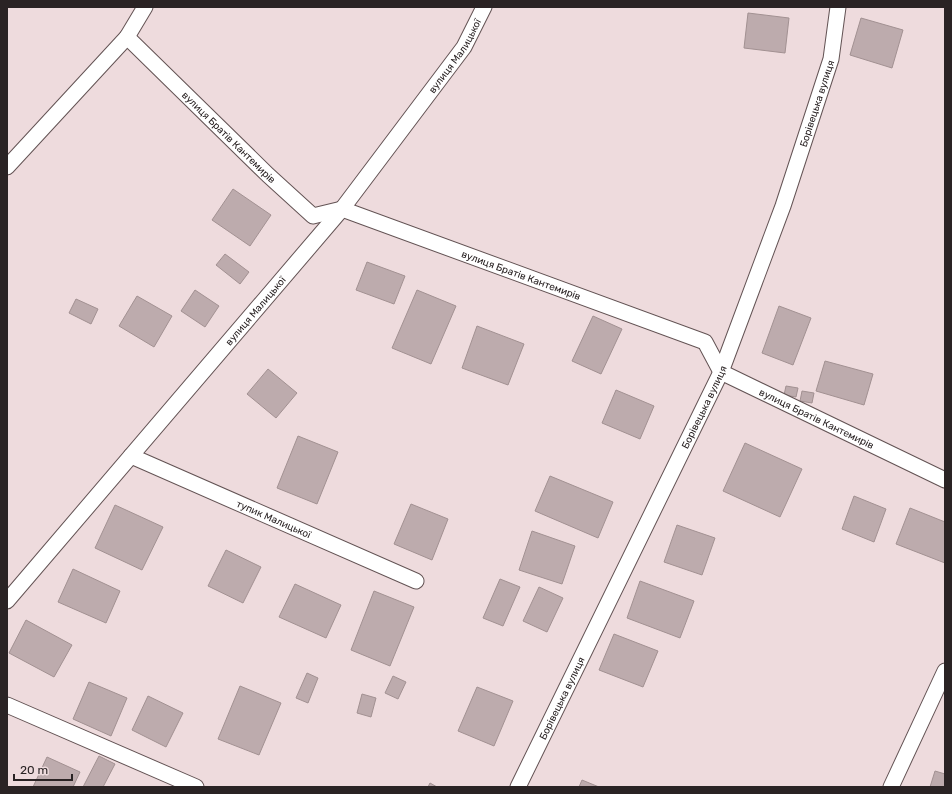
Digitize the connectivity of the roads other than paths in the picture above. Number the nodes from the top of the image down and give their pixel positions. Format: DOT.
graph roads {
  1 [pos="145,7"];
  2 [pos="484,7"];
  3 [pos="838,7"];
  4 [pos="127,37"];
  5 [pos="7,167"];
  6 [pos="342,209"];
  7 [pos="721,372"];
  8 [pos="131,456"];
  9 [pos="945,480"];
  10 [pos="416,581"];
  11 [pos="7,601"];
  12 [pos="945,671"];
  13 [pos="7,705"];
  14 [pos="196,787"];
  15 [pos="518,787"];
  16 [pos="891,787"];
  1 -- 4 [label="street"];
  2 -- 6 [label="street, вулиця Малицької"];
  3 -- 7 [label="street, Борівецька вулиця"];
  4 -- 5 [label="street"];
  4 -- 6 [label="street, вулиця Братів Кантемирів"];
  6 -- 7 [label="street, вулиця Братів Кантемирів"];
  6 -- 8 [label="street, вулиця Малицької"];
  7 -- 9 [label="street, вулиця Братів Кантемирів"];
  7 -- 15 [label="street, Борівецька вулиця"];
  8 -- 10 [label="street, тупик Малицької"];
  8 -- 11 [label="street, вулиця Малицької"];
  12 -- 16 [label="street"];
  13 -- 14 [label="street"];
}
